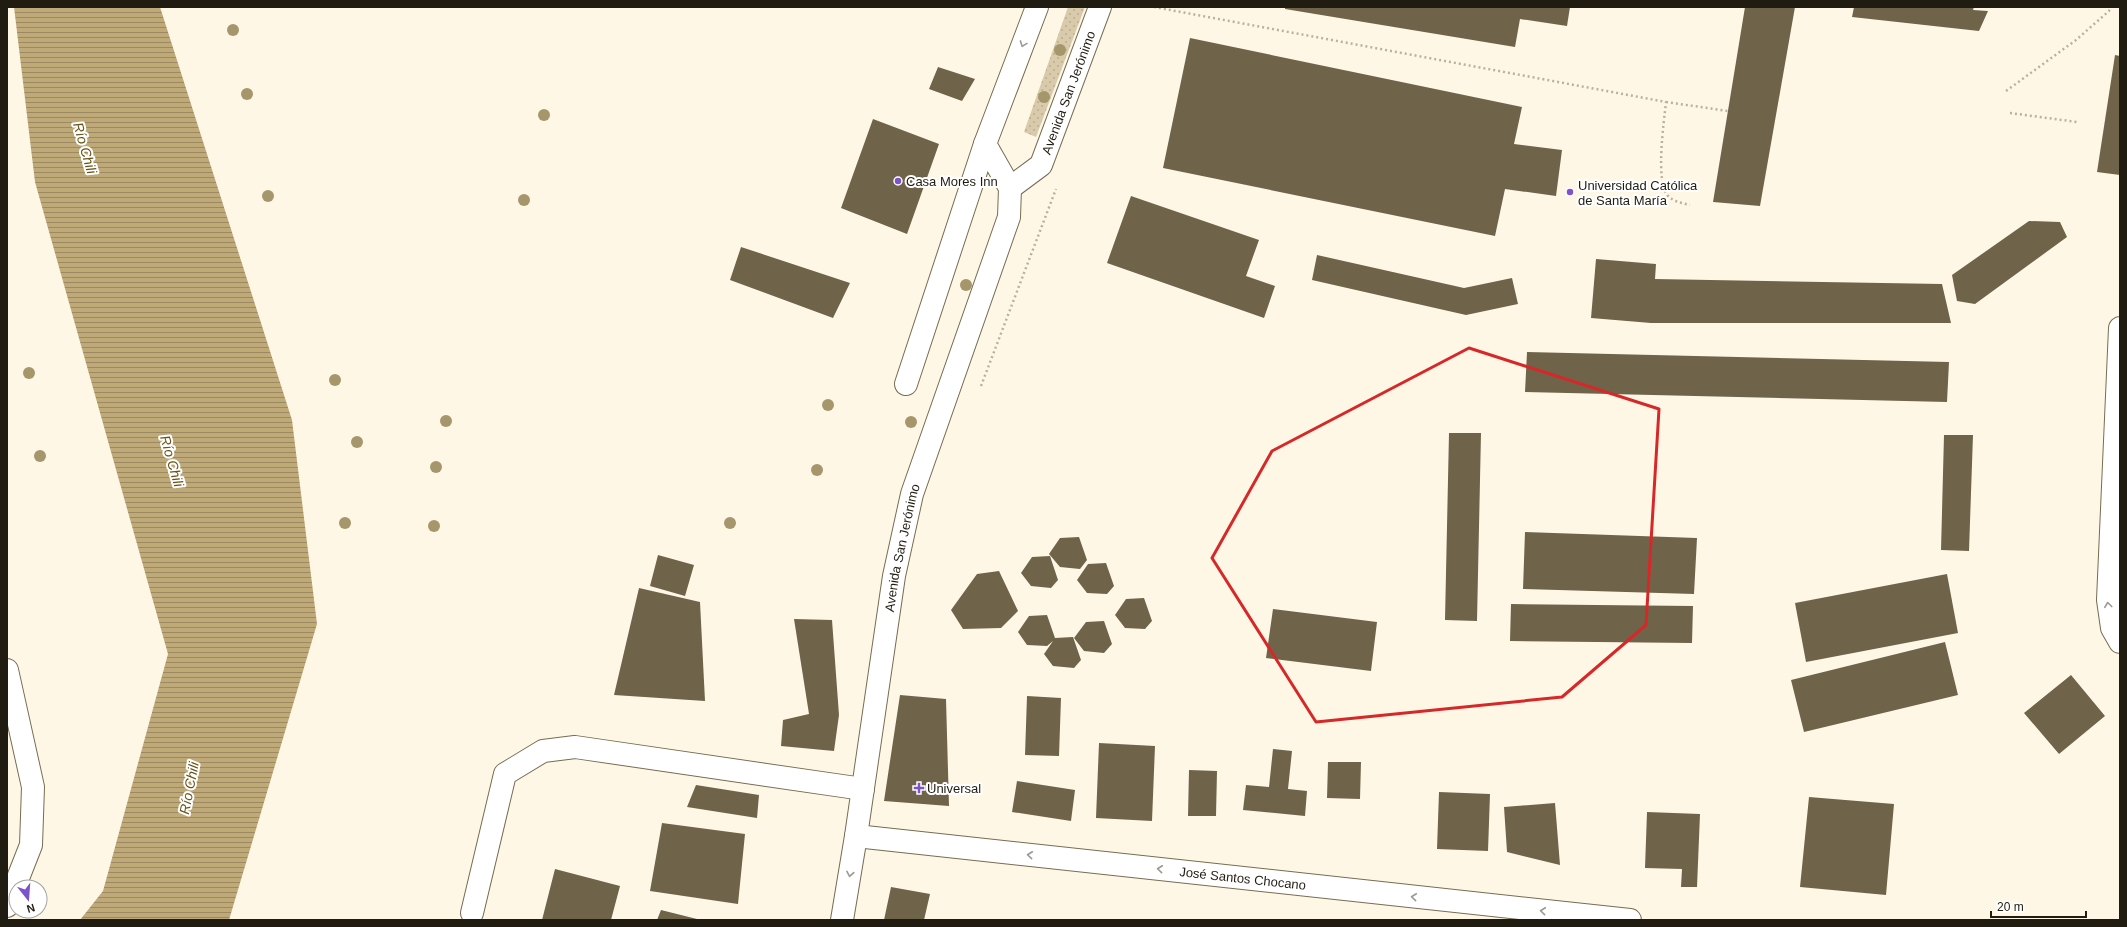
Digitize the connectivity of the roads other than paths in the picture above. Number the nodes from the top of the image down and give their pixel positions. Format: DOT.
graph roads {
  1 [pos="1036,7"];
  2 [pos="1100,7"];
  3 [pos="985,144"];
  4 [pos="1010,188"];
  5 [pos="2120,328"];
  6 [pos="906,384"];
  7 [pos="2120,642"];
  8 [pos="7,670"];
  9 [pos="863,789"];
  10 [pos="856,836"];
  11 [pos="7,906"];
  12 [pos="472,913"];
  13 [pos="1596,918"];
  14 [pos="842,920"];
  15 [pos="1630,920"];
  1 -- 3 [label="street, one-way"];
  2 -- 4 [label="street, Avenida San Jerónimo"];
  3 -- 4 [label="street"];
  3 -- 6 [label="street"];
  4 -- 9 [label="street, Avenida San Jerónimo"];
  7 -- 5 [label="street, one-way"];
  8 -- 11 [label="street"];
  9 -- 10 [label="street, Avenida San Jerónimo"];
  9 -- 12 [label="street"];
  13 -- 10 [label="street, José Santos Chocano, one-way"];
  10 -- 14 [label="street, Avenida San Jerónimo, one-way"];
  13 -- 15 [label="street, José Santos Chocano"];
}
